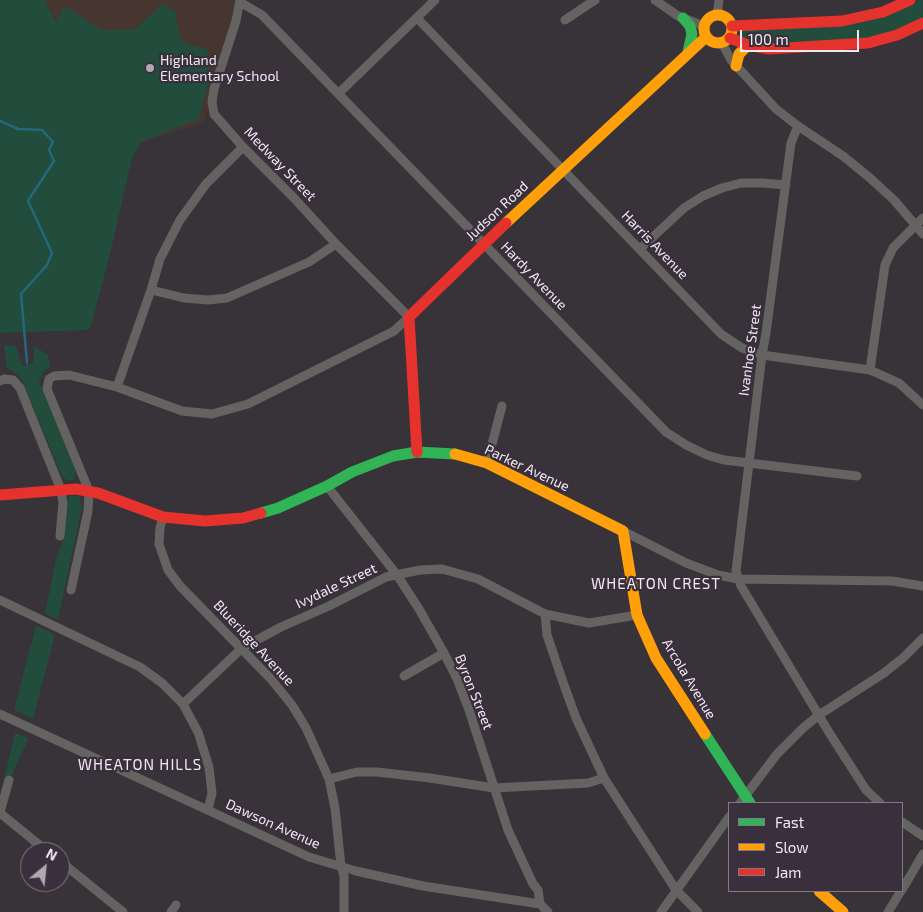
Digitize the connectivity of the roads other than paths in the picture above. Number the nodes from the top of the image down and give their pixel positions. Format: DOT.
graph roads {
  1 [pos="435,0"];
  2 [pos="595,0"];
  3 [pos="655,0"];
  4 [pos="719,0"];
  5 [pos="910,0"];
  6 [pos="240,1"];
  7 [pos="717,15"];
  8 [pos="417,18"];
  9 [pos="683,18"];
  10 [pos="565,20"];
  11 [pos="923,23"];
  12 [pos="705,32"];
  13 [pos="728,36"];
  14 [pos="748,45"];
  15 [pos="688,53"];
  16 [pos="736,66"];
  17 [pos="339,93"];
  18 [pos="798,126"];
  19 [pos="244,147"];
  20 [pos="563,170"];
  21 [pos="786,186"];
  22 [pos="923,218"];
  23 [pos="916,225"];
  24 [pos="923,234"];
  25 [pos="336,244"];
  26 [pos="484,244"];
  27 [pos="640,249"];
  28 [pos="151,290"];
  29 [pos="409,317"];
  30 [pos="762,355"];
  31 [pos="870,370"];
  32 [pos="0,381"];
  33 [pos="117,387"];
  34 [pos="923,405"];
  35 [pos="502,406"];
  36 [pos="417,452"];
  37 [pos="487,463"];
  38 [pos="749,464"];
  39 [pos="857,476"];
  40 [pos="327,486"];
  41 [pos="61,490"];
  42 [pos="89,491"];
  43 [pos="0,495"];
  44 [pos="163,517"];
  45 [pos="623,531"];
  46 [pos="60,536"];
  47 [pos="397,575"];
  48 [pos="738,579"];
  49 [pos="923,586"];
  50 [pos="71,590"];
  51 [pos="0,600"];
  52 [pos="545,614"];
  53 [pos="637,615"];
  54 [pos="923,638"];
  55 [pos="242,648"];
  56 [pos="444,653"];
  57 [pos="404,676"];
  58 [pos="183,704"];
  59 [pos="0,714"];
  60 [pos="819,715"];
  61 [pos="604,778"];
  62 [pos="329,779"];
  63 [pos="9,780"];
  64 [pos="494,788"];
  65 [pos="745,801"];
  66 [pos="879,802"];
  67 [pos="208,810"];
  68 [pos="0,812"];
  69 [pos="728,818"];
  70 [pos="903,823"];
  71 [pos="923,836"];
  72 [pos="36,842"];
  73 [pos="923,854"];
  74 [pos="341,866"];
  75 [pos="70,869"];
  76 [pos="903,887"];
  77 [pos="676,890"];
  78 [pos="820,892"];
  79 [pos="900,892"];
  80 [pos="540,904"];
  81 [pos="123,912"];
  82 [pos="344,912"];
  83 [pos="548,912"];
  84 [pos="661,912"];
  85 [pos="698,912"];
  86 [pos="843,912"];
  87 [pos="888,912"];
  1 -- 8 [label="street"];
  2 -- 10 [label="street"];
  3 -- 9 [label="street"];
  4 -- 7 [label="street"];
  5 -- 13 [label="street"];
  6 -- 17 [label="street, Hardy Avenue"];
  6 -- 19 [label="street, Medway Street"];
  7 -- 12 [label="street"];
  7 -- 13 [label="street"];
  8 -- 17 [label="street"];
  8 -- 20 [label="street, Harris Avenue"];
  9 -- 12 [label="street"];
  9 -- 15 [label="street"];
  11 -- 14 [label="street"];
  12 -- 13 [label="street"];
  12 -- 15 [label="street, Judson Road"];
  13 -- 14 [label="street"];
  13 -- 16 [label="street"];
  14 -- 16 [label="street"];
  15 -- 20 [label="street, Judson Road"];
  16 -- 18 [label="street"];
  17 -- 26 [label="street, Hardy Avenue"];
  18 -- 21 [label="street, Ivanhoe Street"];
  18 -- 23 [label="street"];
  19 -- 25 [label="street, Medway Street"];
  19 -- 28 [label="street"];
  20 -- 26 [label="street, Judson Road"];
  20 -- 27 [label="street, Harris Avenue"];
  21 -- 27 [label="street"];
  21 -- 30 [label="street, Ivanhoe Street"];
  22 -- 23 [label="street"];
  23 -- 24 [label="street"];
  23 -- 31 [label="street"];
  25 -- 28 [label="street"];
  25 -- 29 [label="street, Medway Street"];
  26 -- 29 [label="street, Judson Road"];
  26 -- 38 [label="street, Hardy Avenue"];
  27 -- 30 [label="street, Harris Avenue"];
  28 -- 33 [label="street"];
  29 -- 33 [label="street"];
  29 -- 36 [label="street"];
  30 -- 31 [label="street, Harris Avenue"];
  30 -- 38 [label="street, Ivanhoe Street"];
  31 -- 34 [label="street, Harris Avenue"];
  32 -- 41 [label="street"];
  33 -- 42 [label="street"];
  35 -- 37 [label="street"];
  36 -- 37 [label="street, Parker Avenue"];
  36 -- 40 [label="street, Parker Avenue"];
  37 -- 45 [label="street, Parker Avenue"];
  38 -- 39 [label="street, Hardy Avenue"];
  38 -- 48 [label="street, Ivanhoe Street"];
  40 -- 44 [label="street, Parker Avenue"];
  40 -- 47 [label="street, Byron Street"];
  41 -- 42 [label="street, Parker Avenue"];
  41 -- 43 [label="street, Parker Avenue"];
  41 -- 46 [label="street"];
  42 -- 44 [label="street, Parker Avenue"];
  42 -- 50 [label="street"];
  44 -- 55 [label="street, Blueridge Avenue"];
  45 -- 48 [label="street, Parker Avenue"];
  45 -- 53 [label="street, Arcola Avenue"];
  47 -- 52 [label="street, Ivydale Street"];
  47 -- 55 [label="street, Ivydale Street"];
  47 -- 56 [label="street, Byron Street"];
  48 -- 49 [label="street, Parker Avenue"];
  48 -- 60 [label="street"];
  51 -- 58 [label="street"];
  52 -- 53 [label="street, Ivydale Street"];
  52 -- 61 [label="street"];
  53 -- 65 [label="street, Arcola Avenue"];
  54 -- 60 [label="street"];
  55 -- 58 [label="street, Ivydale Street"];
  55 -- 62 [label="street, Blueridge Avenue"];
  56 -- 57 [label="street"];
  56 -- 64 [label="street, Byron Street"];
  58 -- 67 [label="street"];
  59 -- 67 [label="street, Dawson Avenue"];
  60 -- 65 [label="street"];
  60 -- 66 [label="street"];
  61 -- 64 [label="street"];
  61 -- 77 [label="street"];
  62 -- 64 [label="street"];
  62 -- 74 [label="street, Blueridge Avenue"];
  63 -- 68 [label="street"];
  64 -- 80 [label="street, Byron Street"];
  67 -- 74 [label="street, Dawson Avenue"];
  68 -- 72 [label="street"];
  69 -- 77 [label="street"];
  70 -- 71 [label="street"];
  73 -- 76 [label="street"];
  74 -- 80 [label="street, Dawson Avenue"];
  74 -- 82 [label="street, Blueridge Avenue"];
  75 -- 81 [label="street"];
  77 -- 84 [label="street"];
  77 -- 85 [label="street"];
  78 -- 86 [label="street"];
  79 -- 87 [label="street"];
  80 -- 83 [label="street"];
}
